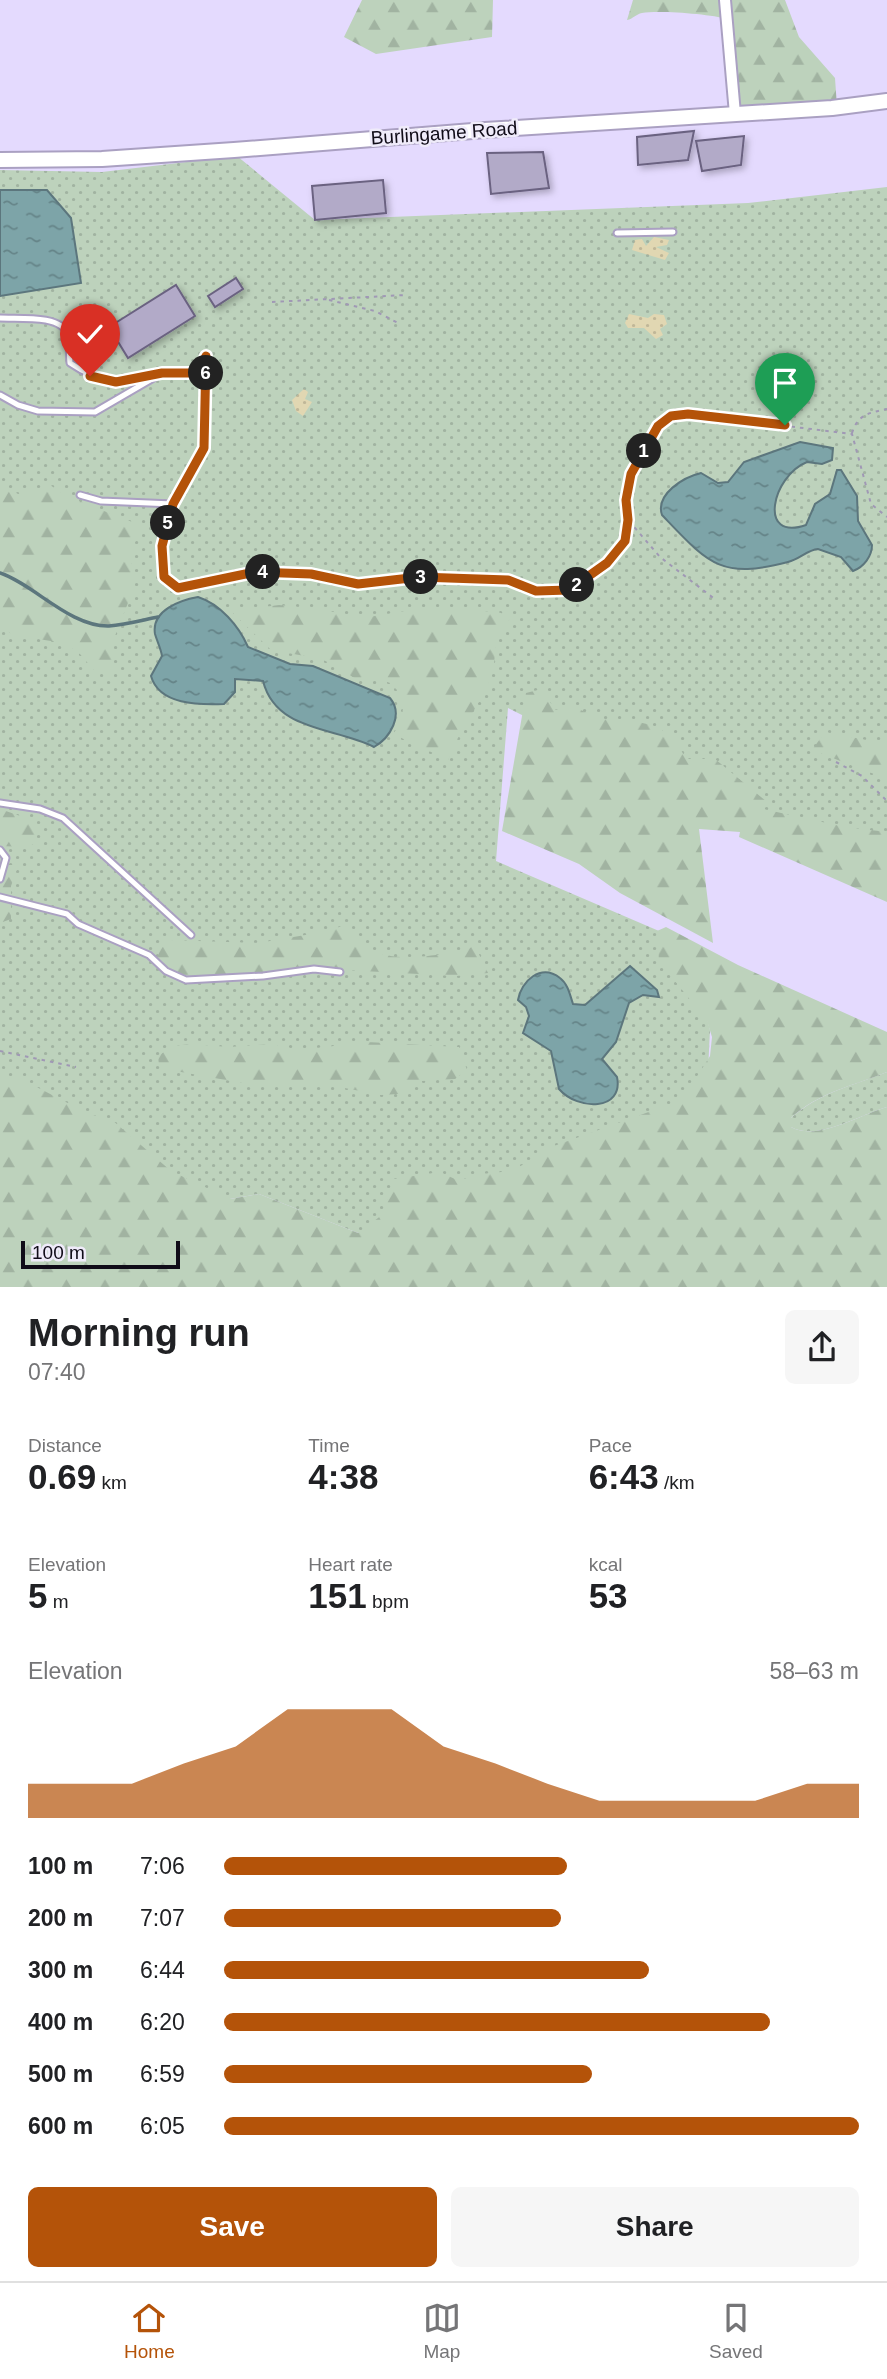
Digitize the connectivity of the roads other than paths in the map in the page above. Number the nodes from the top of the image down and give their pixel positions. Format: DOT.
graph roads {
  1 [pos="725,0"];
  2 [pos="887,101"];
  3 [pos="735,114"];
  4 [pos="0,160"];
  5 [pos="673,232"];
  6 [pos="617,233"];
  7 [pos="0,318"];
  8 [pos="162,373"];
  9 [pos="0,395"];
  10 [pos="80,495"];
  11 [pos="0,803"];
  12 [pos="0,850"];
  13 [pos="0,879"];
  14 [pos="0,897"];
  15 [pos="191,935"];
  16 [pos="340,972"];
  1 -- 3 [label="street"];
  2 -- 3 [label="street, Burlingame Road"];
  3 -- 4 [label="street, Burlingame Road"];
  5 -- 6 [label="lane"];
  7 -- 8 [label="lane"];
  8 -- 9 [label="lane"];
  8 -- 10 [label="lane"];
  11 -- 15 [label="lane"];
  12 -- 13 [label="lane"];
  14 -- 16 [label="lane"];
}
